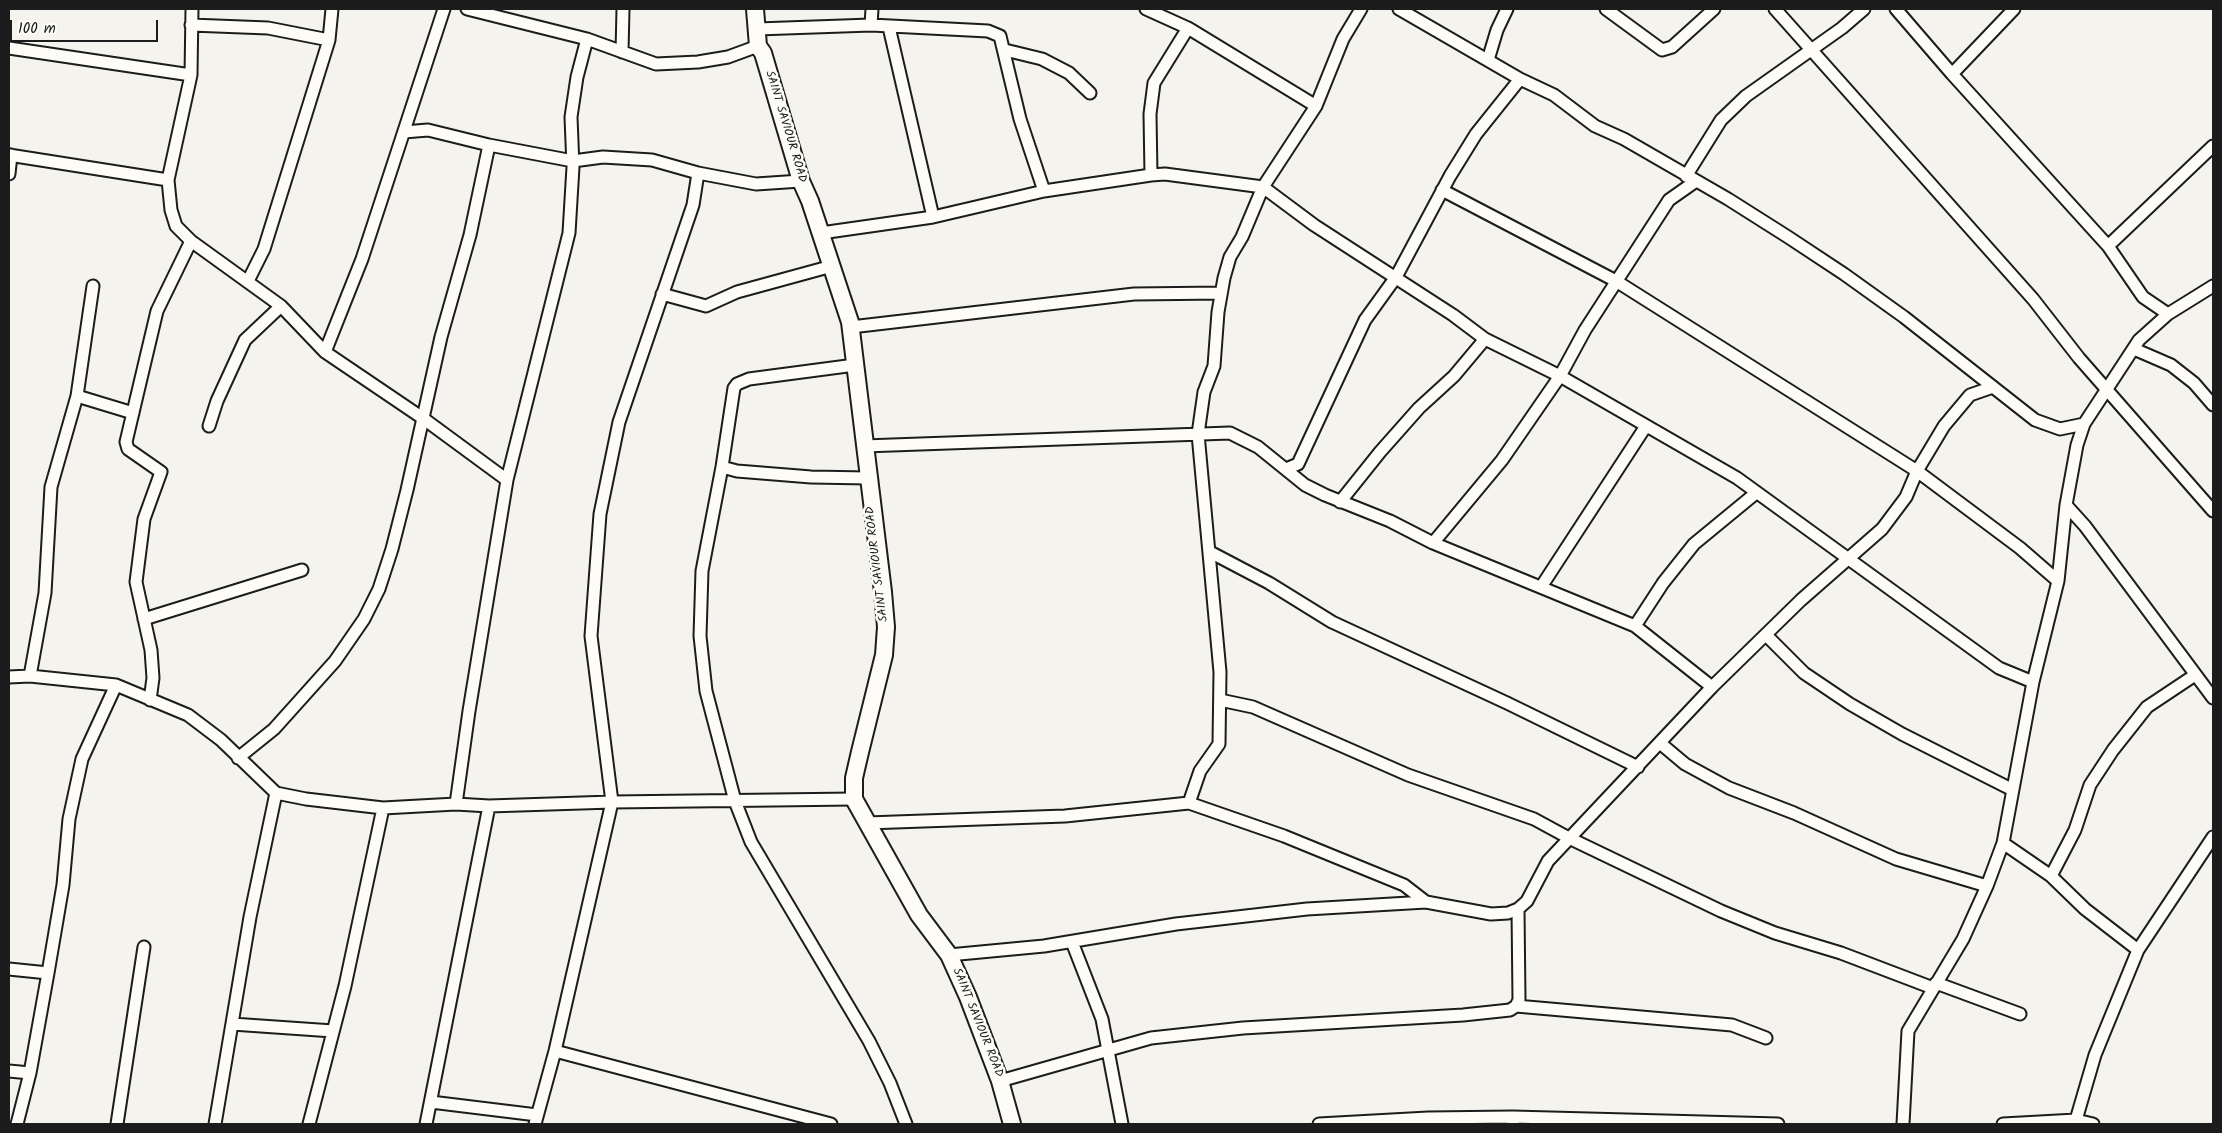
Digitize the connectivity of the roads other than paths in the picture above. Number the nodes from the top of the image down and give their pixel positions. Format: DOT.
graph roads {
  1 [pos="192,9"];
  2 [pos="332,9"];
  3 [pos="444,9"];
  4 [pos="468,9"];
  5 [pos="623,9"];
  6 [pos="755,9"];
  7 [pos="872,9"];
  8 [pos="1146,9"];
  9 [pos="1361,9"];
  10 [pos="1399,9"];
  11 [pos="1507,9"];
  12 [pos="1606,9"];
  13 [pos="1714,9"];
  14 [pos="1775,9"];
  15 [pos="1864,9"];
  16 [pos="1896,9"];
  17 [pos="2014,9"];
  18 [pos="489,11"];
  19 [pos="191,25"];
  20 [pos="871,25"];
  21 [pos="889,27"];
  22 [pos="1188,28"];
  23 [pos="757,29"];
  24 [pos="587,39"];
  25 [pos="328,40"];
  26 [pos="758,46"];
  27 [pos="9,48"];
  28 [pos="1812,49"];
  29 [pos="1004,50"];
  30 [pos="622,52"];
  31 [pos="1488,60"];
  32 [pos="1952,74"];
  33 [pos="191,75"];
  34 [pos="1520,79"];
  35 [pos="1090,93"];
  36 [pos="1316,106"];
  37 [pos="404,132"];
  38 [pos="488,145"];
  39 [pos="2213,146"];
  40 [pos="10,155"];
  41 [pos="573,160"];
  42 [pos="698,173"];
  43 [pos="9,174"];
  44 [pos="1151,175"];
  45 [pos="1691,178"];
  46 [pos="168,180"];
  47 [pos="801,181"];
  48 [pos="1263,187"];
  49 [pos="1442,190"];
  50 [pos="1044,191"];
  51 [pos="934,217"];
  52 [pos="821,233"];
  53 [pos="190,241"];
  54 [pos="2108,246"];
  55 [pos="832,266"];
  56 [pos="1396,277"];
  57 [pos="248,281"];
  58 [pos="1616,281"];
  59 [pos="93,286"];
  60 [pos="2213,286"];
  61 [pos="1221,293"];
  62 [pos="662,294"];
  63 [pos="281,306"];
  64 [pos="2168,314"];
  65 [pos="851,327"];
  66 [pos="1484,339"];
  67 [pos="2134,349"];
  68 [pos="325,352"];
  69 [pos="855,364"];
  70 [pos="1560,376"];
  71 [pos="1993,387"];
  72 [pos="2108,388"];
  73 [pos="77,396"];
  74 [pos="2213,404"];
  75 [pos="133,412"];
  76 [pos="424,419"];
  77 [pos="2084,424"];
  78 [pos="209,426"];
  79 [pos="1646,426"];
  80 [pos="2060,429"];
  81 [pos="1198,434"];
  82 [pos="2077,445"];
  83 [pos="864,446"];
  84 [pos="722,466"];
  85 [pos="1286,469"];
  86 [pos="1917,471"];
  87 [pos="868,478"];
  88 [pos="507,480"];
  89 [pos="1756,492"];
  90 [pos="1340,502"];
  91 [pos="2066,505"];
  92 [pos="2213,511"];
  93 [pos="2086,526"];
  94 [pos="2064,538"];
  95 [pos="1433,543"];
  96 [pos="1210,552"];
  97 [pos="1849,560"];
  98 [pos="302,570"];
  99 [pos="2058,580"];
  100 [pos="1541,587"];
  101 [pos="144,619"];
  102 [pos="1634,626"];
  103 [pos="1767,636"];
  104 [pos="2195,675"];
  105 [pos="30,676"];
  106 [pos="9,677"];
  107 [pos="2033,682"];
  108 [pos="116,685"];
  109 [pos="1712,687"];
  110 [pos="2213,698"];
  111 [pos="150,700"];
  112 [pos="1220,700"];
  113 [pos="1660,743"];
  114 [pos="238,758"];
  115 [pos="1638,767"];
  116 [pos="2012,789"];
  117 [pos="276,793"];
  118 [pos="854,799"];
  119 [pos="735,801"];
  120 [pos="612,802"];
  121 [pos="1189,803"];
  122 [pos="456,804"];
  123 [pos="489,806"];
  124 [pos="383,808"];
  125 [pos="867,823"];
  126 [pos="2213,837"];
  127 [pos="1568,838"];
  128 [pos="2003,843"];
  129 [pos="2051,876"];
  130 [pos="1987,886"];
  131 [pos="1426,902"];
  132 [pos="1518,910"];
  133 [pos="1072,942"];
  134 [pos="144,947"];
  135 [pos="2138,950"];
  136 [pos="949,955"];
  137 [pos="9,969"];
  138 [pos="48,973"];
  139 [pos="1934,985"];
  140 [pos="1516,1006"];
  141 [pos="2020,1014"];
  142 [pos="232,1024"];
  143 [pos="334,1031"];
  144 [pos="1766,1038"];
  145 [pos="1109,1049"];
  146 [pos="555,1051"];
  147 [pos="9,1071"];
  148 [pos="30,1073"];
  149 [pos="1000,1080"];
  150 [pos="431,1102"];
  151 [pos="536,1120"];
  152 [pos="2076,1120"];
  153 [pos="1513,1121"];
  154 [pos="16,1124"];
  155 [pos="117,1124"];
  156 [pos="215,1124"];
  157 [pos="309,1124"];
  158 [pos="426,1124"];
  159 [pos="832,1124"];
  160 [pos="906,1124"];
  161 [pos="1012,1124"];
  162 [pos="1122,1124"];
  163 [pos="1319,1124"];
  164 [pos="1778,1124"];
  165 [pos="1903,1124"];
  166 [pos="2003,1124"];
  167 [pos="2093,1124"];
  1 -- 19 [label="street"];
  2 -- 25 [label="street"];
  3 -- 37 [label="street"];
  4 -- 18 [label="street"];
  5 -- 30 [label="street"];
  6 -- 23 [label="street, SAINT SAVIOUR ROAD"];
  7 -- 20 [label="street"];
  8 -- 22 [label="street"];
  9 -- 36 [label="street"];
  10 -- 31 [label="street"];
  11 -- 31 [label="street"];
  12 -- 13 [label="street"];
  14 -- 28 [label="street"];
  15 -- 28 [label="street"];
  16 -- 32 [label="street"];
  17 -- 32 [label="street"];
  18 -- 24 [label="street"];
  19 -- 25 [label="street"];
  19 -- 33 [label="street"];
  20 -- 21 [label="street"];
  20 -- 23 [label="street"];
  21 -- 29 [label="street"];
  21 -- 51 [label="street"];
  22 -- 36 [label="street"];
  22 -- 44 [label="street"];
  23 -- 26 [label="street, SAINT SAVIOUR ROAD"];
  24 -- 30 [label="street"];
  24 -- 41 [label="street"];
  25 -- 57 [label="street"];
  26 -- 30 [label="street"];
  26 -- 47 [label="street, SAINT SAVIOUR ROAD"];
  27 -- 33 [label="street"];
  28 -- 45 [label="street"];
  28 -- 72 [label="street"];
  29 -- 35 [label="street"];
  29 -- 50 [label="street"];
  31 -- 34 [label="street"];
  32 -- 54 [label="street"];
  33 -- 46 [label="street"];
  34 -- 45 [label="street"];
  34 -- 49 [label="street"];
  36 -- 48 [label="street"];
  37 -- 38 [label="street"];
  37 -- 68 [label="street"];
  38 -- 41 [label="street"];
  38 -- 76 [label="street"];
  39 -- 54 [label="street"];
  40 -- 43 [label="street"];
  40 -- 46 [label="street"];
  41 -- 42 [label="street"];
  41 -- 88 [label="street"];
  42 -- 47 [label="street"];
  42 -- 62 [label="street"];
  44 -- 48 [label="street"];
  44 -- 50 [label="street"];
  45 -- 58 [label="street"];
  45 -- 71 [label="street"];
  46 -- 53 [label="street"];
  47 -- 52 [label="street, SAINT SAVIOUR ROAD"];
  48 -- 56 [label="street"];
  48 -- 61 [label="street"];
  49 -- 56 [label="street"];
  49 -- 58 [label="street"];
  50 -- 51 [label="street"];
  51 -- 52 [label="street"];
  52 -- 55 [label="street, SAINT SAVIOUR ROAD"];
  53 -- 57 [label="street"];
  53 -- 75 [label="street"];
  54 -- 64 [label="street"];
  55 -- 62 [label="street"];
  55 -- 65 [label="street, SAINT SAVIOUR ROAD"];
  56 -- 66 [label="street"];
  56 -- 85 [label="street"];
  57 -- 63 [label="street"];
  58 -- 70 [label="street"];
  58 -- 86 [label="street"];
  59 -- 73 [label="street"];
  60 -- 64 [label="street"];
  61 -- 65 [label="street"];
  61 -- 81 [label="street"];
  62 -- 120 [label="street"];
  63 -- 68 [label="street"];
  63 -- 78 [label="street"];
  64 -- 67 [label="street"];
  65 -- 69 [label="street, SAINT SAVIOUR ROAD"];
  66 -- 70 [label="street"];
  66 -- 90 [label="street"];
  67 -- 72 [label="street"];
  67 -- 74 [label="street"];
  68 -- 76 [label="street"];
  69 -- 83 [label="street, SAINT SAVIOUR ROAD"];
  69 -- 84 [label="street"];
  70 -- 79 [label="street"];
  70 -- 95 [label="street"];
  71 -- 80 [label="street"];
  71 -- 86 [label="street"];
  72 -- 77 [label="street"];
  72 -- 92 [label="street"];
  73 -- 75 [label="street"];
  73 -- 105 [label="street"];
  75 -- 101 [label="street"];
  76 -- 88 [label="street"];
  76 -- 114 [label="street"];
  77 -- 80 [label="street"];
  77 -- 82 [label="street"];
  79 -- 89 [label="street"];
  79 -- 100 [label="street"];
  80 -- 82 [label="street"];
  81 -- 83 [label="street"];
  81 -- 85 [label="street"];
  81 -- 96 [label="street"];
  82 -- 91 [label="street"];
  83 -- 87 [label="street, SAINT SAVIOUR ROAD"];
  84 -- 87 [label="street"];
  84 -- 119 [label="street"];
  85 -- 90 [label="street"];
  86 -- 97 [label="street"];
  86 -- 99 [label="street"];
  87 -- 118 [label="street, SAINT SAVIOUR ROAD"];
  88 -- 122 [label="street"];
  89 -- 97 [label="street"];
  89 -- 102 [label="street"];
  90 -- 95 [label="street"];
  91 -- 93 [label="street"];
  91 -- 94 [label="street"];
  93 -- 94 [label="street"];
  93 -- 104 [label="street"];
  94 -- 99 [label="street"];
  95 -- 100 [label="street"];
  96 -- 112 [label="street"];
  96 -- 115 [label="street"];
  97 -- 103 [label="street"];
  97 -- 107 [label="street"];
  98 -- 101 [label="street"];
  99 -- 107 [label="street"];
  100 -- 102 [label="street"];
  101 -- 111 [label="street"];
  102 -- 109 [label="street"];
  103 -- 109 [label="street"];
  103 -- 116 [label="street"];
  104 -- 110 [label="street"];
  104 -- 129 [label="street"];
  105 -- 106 [label="street"];
  105 -- 108 [label="street"];
  107 -- 116 [label="street"];
  108 -- 111 [label="street"];
  108 -- 138 [label="street"];
  109 -- 113 [label="street"];
  111 -- 114 [label="street"];
  112 -- 121 [label="street"];
  112 -- 127 [label="street"];
  113 -- 115 [label="street"];
  113 -- 130 [label="street"];
  114 -- 117 [label="street"];
  115 -- 127 [label="street"];
  116 -- 128 [label="street"];
  117 -- 124 [label="street"];
  117 -- 142 [label="street"];
  118 -- 119 [label="street"];
  118 -- 125 [label="street, SAINT SAVIOUR ROAD"];
  119 -- 120 [label="street"];
  119 -- 160 [label="street"];
  120 -- 123 [label="street"];
  120 -- 146 [label="street"];
  121 -- 125 [label="street"];
  121 -- 131 [label="street"];
  122 -- 123 [label="street"];
  122 -- 124 [label="street"];
  123 -- 150 [label="street"];
  124 -- 143 [label="street"];
  125 -- 136 [label="street, SAINT SAVIOUR ROAD"];
  126 -- 135 [label="street"];
  127 -- 132 [label="street"];
  127 -- 139 [label="street"];
  128 -- 129 [label="street"];
  128 -- 130 [label="street"];
  129 -- 135 [label="street"];
  130 -- 139 [label="street"];
  131 -- 132 [label="street"];
  131 -- 133 [label="street"];
  132 -- 140 [label="street"];
  133 -- 136 [label="street"];
  133 -- 145 [label="street"];
  134 -- 155 [label="street"];
  135 -- 152 [label="street"];
  136 -- 149 [label="street, SAINT SAVIOUR ROAD"];
  137 -- 138 [label="street"];
  138 -- 148 [label="street"];
  139 -- 141 [label="street"];
  139 -- 165 [label="street"];
  140 -- 144 [label="street"];
  140 -- 145 [label="street"];
  142 -- 143 [label="street"];
  142 -- 156 [label="street"];
  143 -- 157 [label="street"];
  145 -- 149 [label="street"];
  145 -- 162 [label="street"];
  146 -- 151 [label="street"];
  146 -- 159 [label="street"];
  147 -- 148 [label="street"];
  148 -- 154 [label="street"];
  149 -- 161 [label="street, SAINT SAVIOUR ROAD"];
  150 -- 151 [label="street"];
  150 -- 158 [label="street"];
  152 -- 166 [label="street"];
  152 -- 167 [label="street"];
  153 -- 163 [label="street"];
  153 -- 164 [label="street"];
}
